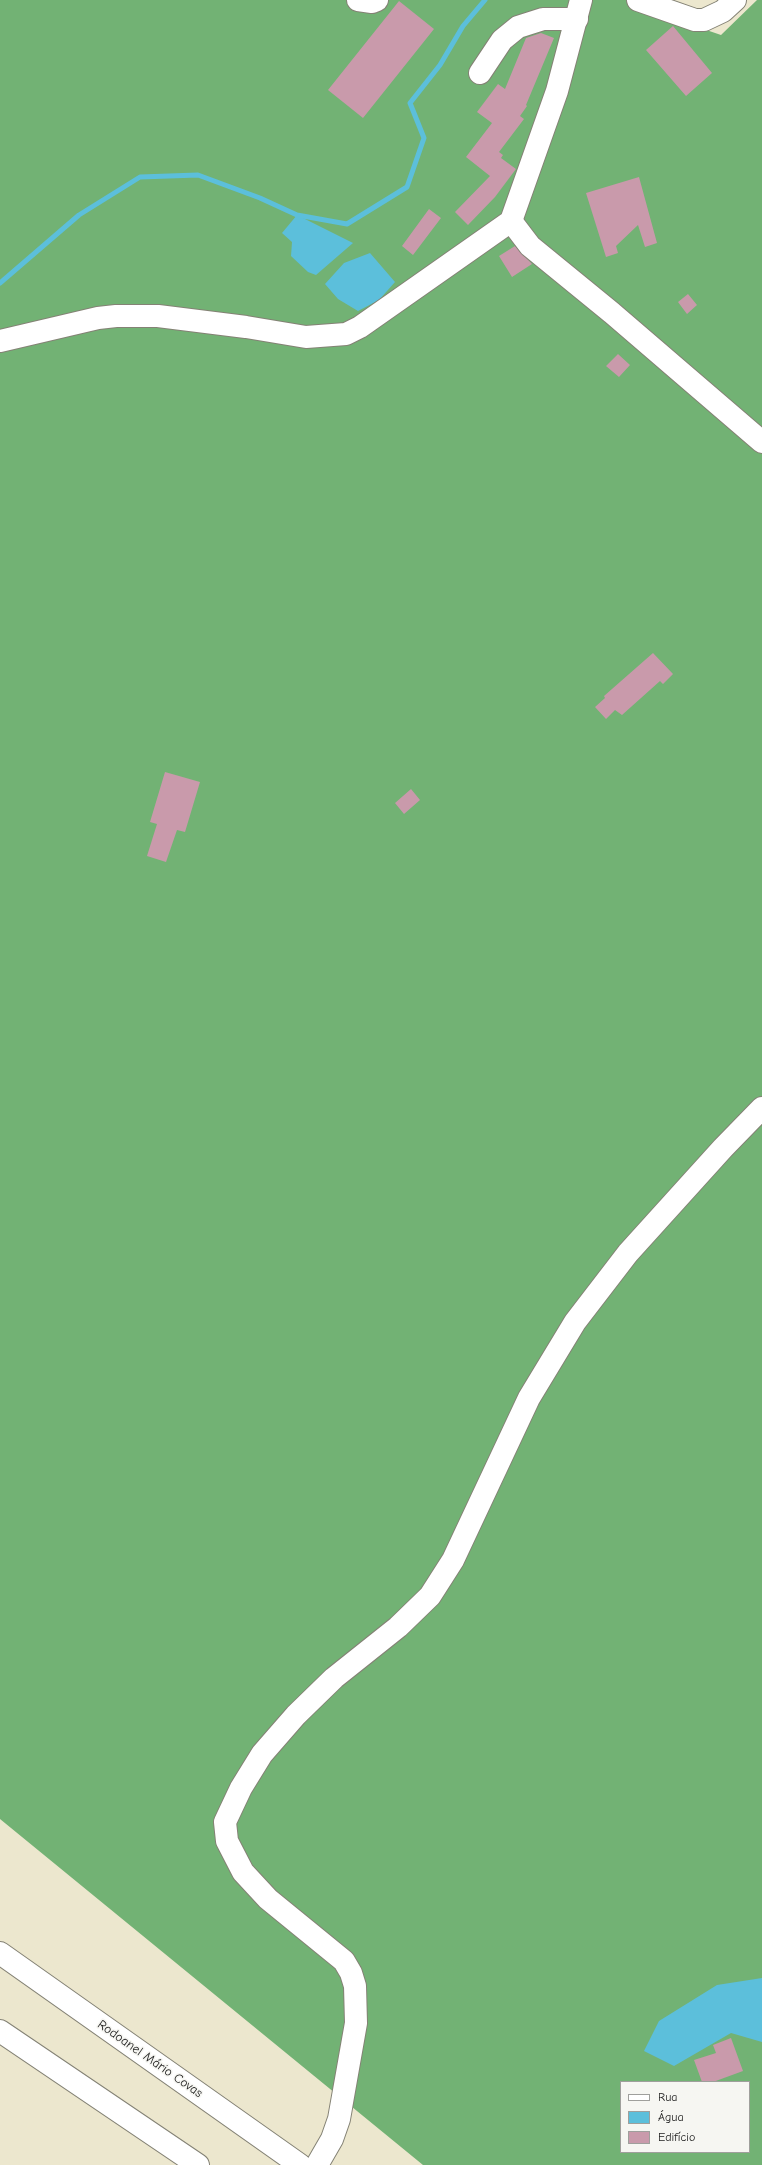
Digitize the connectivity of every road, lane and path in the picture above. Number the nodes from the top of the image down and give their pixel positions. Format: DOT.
graph roads {
  1 [pos="358,0"];
  2 [pos="378,0"];
  3 [pos="638,0"];
  4 [pos="735,0"];
  5 [pos="579,10"];
  6 [pos="480,73"];
  7 [pos="511,220"];
  8 [pos="0,341"];
  9 [pos="762,442"];
  10 [pos="762,1108"];
  11 [pos="0,1953"];
  12 [pos="0,2031"];
  13 [pos="305,2164"];
  14 [pos="198,2165"];
  1 -- 2 [label="main road"];
  3 -- 4 [label="main road"];
  5 -- 6 [label="main road"];
  5 -- 7 [label="main road"];
  7 -- 8 [label="main road"];
  7 -- 9 [label="main road"];
  10 -- 13 [label="main road"];
  11 -- 13 [label="main road, Rodoanel Mário Covas"];
  12 -- 14 [label="main road"];
}
